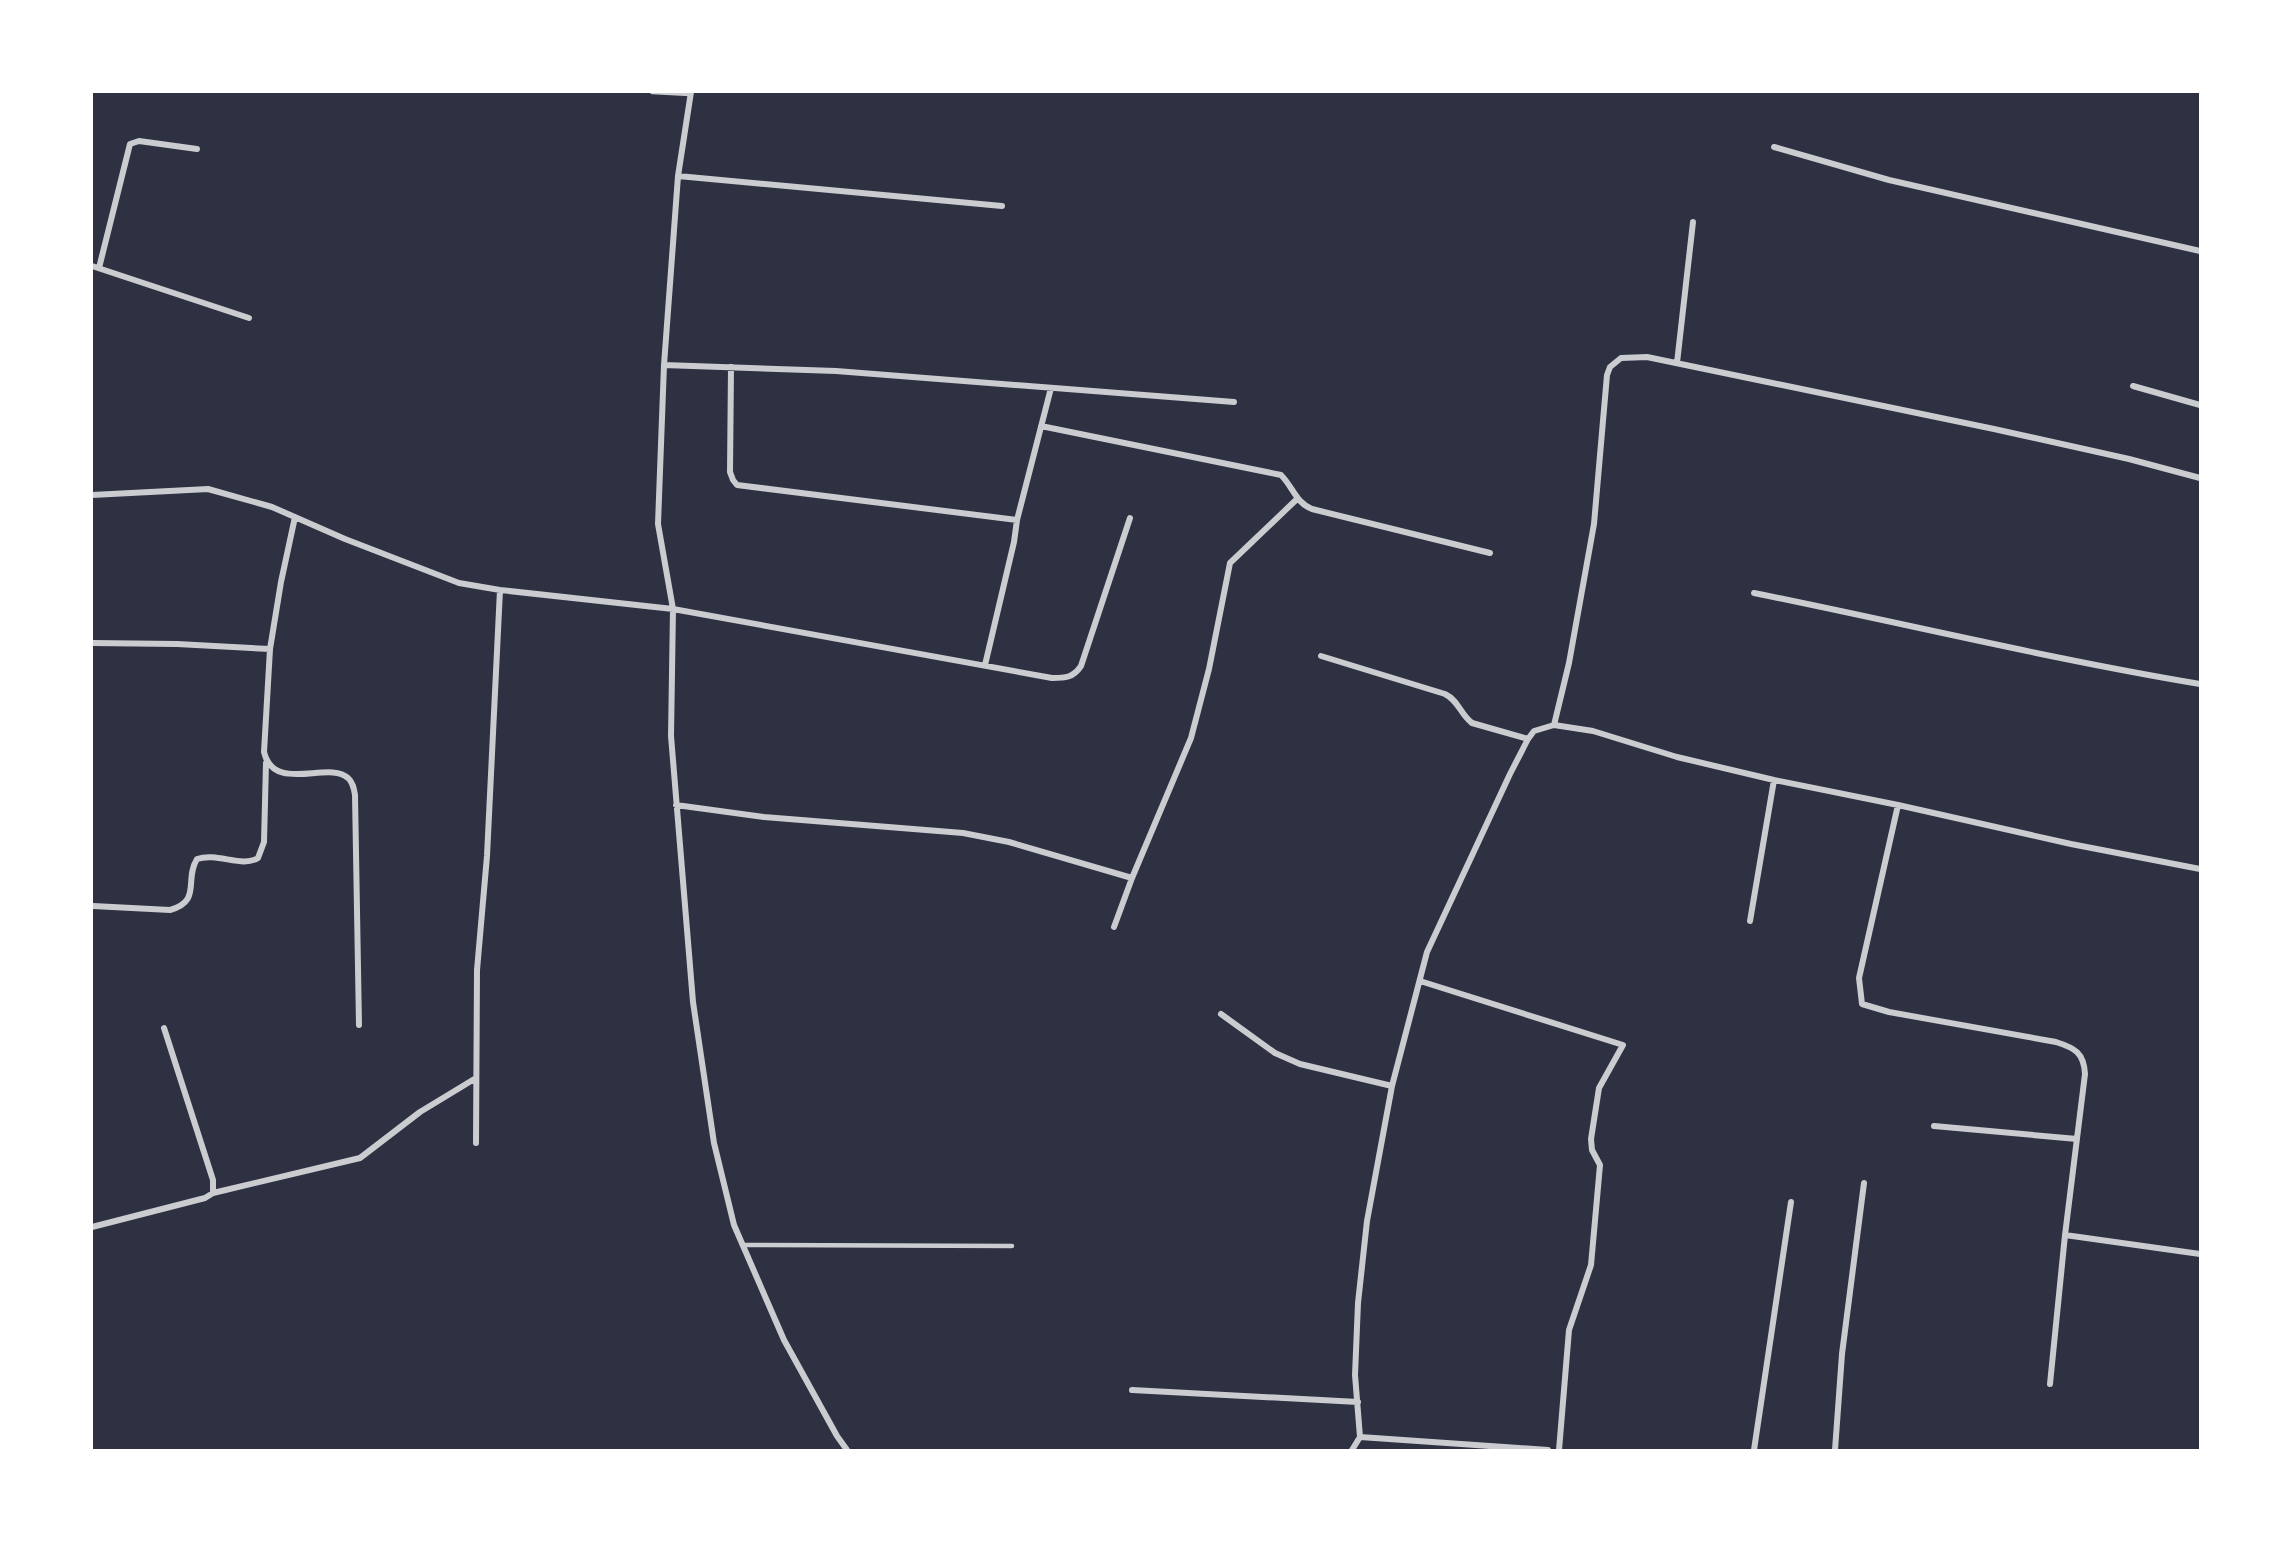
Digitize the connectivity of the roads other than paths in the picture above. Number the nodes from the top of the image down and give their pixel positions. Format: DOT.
graph roads {
  1 [pos="652,92"];
  2 [pos="691,93"];
  3 [pos="1773,147"];
  4 [pos="197,149"];
  5 [pos="678,176"];
  6 [pos="1002,206"];
  7 [pos="1693,222"];
  8 [pos="2200,251"];
  9 [pos="95,267"];
  10 [pos="249,318"];
  11 [pos="1677,363"];
  12 [pos="664,365"];
  13 [pos="731,368"];
  14 [pos="2133,386"];
  15 [pos="1051,388"];
  16 [pos="1234,402"];
  17 [pos="2200,405"];
  18 [pos="1041,426"];
  19 [pos="2200,478"];
  20 [pos="92,495"];
  21 [pos="1297,499"];
  22 [pos="295,518"];
  23 [pos="1130,518"];
  24 [pos="1017,520"];
  25 [pos="1490,553"];
  26 [pos="500,590"];
  27 [pos="1754,593"];
  28 [pos="673,609"];
  29 [pos="92,643"];
  30 [pos="270,649"];
  31 [pos="1321,656"];
  32 [pos="986,665"];
  33 [pos="2200,684"];
  34 [pos="1554,725"];
  35 [pos="1528,739"];
  36 [pos="266,763"];
  37 [pos="1774,780"];
  38 [pos="676,805"];
  39 [pos="1898,805"];
  40 [pos="2200,869"];
  41 [pos="1132,878"];
  42 [pos="93,906"];
  43 [pos="1750,921"];
  44 [pos="1114,927"];
  45 [pos="1420,981"];
  46 [pos="1221,1014"];
  47 [pos="359,1025"];
  48 [pos="164,1028"];
  49 [pos="476,1078"];
  50 [pos="1392,1086"];
  51 [pos="1934,1126"];
  52 [pos="2078,1139"];
  53 [pos="476,1143"];
  54 [pos="1864,1182"];
  55 [pos="213,1193"];
  56 [pos="1791,1202"];
  57 [pos="92,1227"];
  58 [pos="2065,1235"];
  59 [pos="742,1245"];
  60 [pos="1012,1246"];
  61 [pos="2200,1254"];
  62 [pos="2050,1384"];
  63 [pos="1132,1390"];
  64 [pos="1358,1402"];
  65 [pos="1360,1437"];
  66 [pos="848,1450"];
  67 [pos="1352,1450"];
  68 [pos="1548,1450"];
  69 [pos="1559,1450"];
  70 [pos="1754,1450"];
  71 [pos="1835,1450"];
  1 -- 2 [label="lane"];
  2 -- 5 [label="street"];
  3 -- 8 [label="street"];
  4 -- 9 [label="street"];
  5 -- 6 [label="street"];
  5 -- 12 [label="street"];
  7 -- 11 [label="street"];
  9 -- 10 [label="street"];
  11 -- 19 [label="street"];
  11 -- 34 [label="street"];
  12 -- 13 [label="street"];
  12 -- 28 [label="street"];
  13 -- 15 [label="street"];
  13 -- 24 [label="street"];
  14 -- 17 [label="street"];
  15 -- 16 [label="street"];
  15 -- 18 [label="street"];
  18 -- 21 [label="street"];
  18 -- 24 [label="street"];
  20 -- 22 [label="street"];
  21 -- 25 [label="street"];
  21 -- 41 [label="street"];
  22 -- 26 [label="street"];
  22 -- 30 [label="street"];
  23 -- 32 [label="street"];
  24 -- 32 [label="street"];
  26 -- 28 [label="street"];
  26 -- 49 [label="street"];
  27 -- 33 [label="street"];
  28 -- 32 [label="street"];
  28 -- 38 [label="street"];
  29 -- 30 [label="street"];
  30 -- 36 [label="street"];
  31 -- 35 [label="street"];
  34 -- 35 [label="street"];
  34 -- 37 [label="street"];
  35 -- 45 [label="street"];
  36 -- 42 [label="street"];
  36 -- 47 [label="street"];
  37 -- 39 [label="street"];
  37 -- 43 [label="street"];
  38 -- 41 [label="street"];
  38 -- 59 [label="street"];
  39 -- 40 [label="street"];
  39 -- 52 [label="street"];
  41 -- 44 [label="street"];
  45 -- 50 [label="street"];
  45 -- 69 [label="street"];
  46 -- 50 [label="street"];
  48 -- 55 [label="street"];
  49 -- 53 [label="street"];
  49 -- 55 [label="street"];
  50 -- 64 [label="street"];
  51 -- 52 [label="street"];
  52 -- 58 [label="street"];
  54 -- 71 [label="street"];
  55 -- 57 [label="street"];
  56 -- 70 [label="street"];
  58 -- 61 [label="street"];
  58 -- 62 [label="street"];
  59 -- 60 [label="lane"];
  59 -- 66 [label="street"];
  63 -- 64 [label="street"];
  64 -- 65 [label="street"];
  65 -- 67 [label="street"];
  65 -- 68 [label="street"];
}
